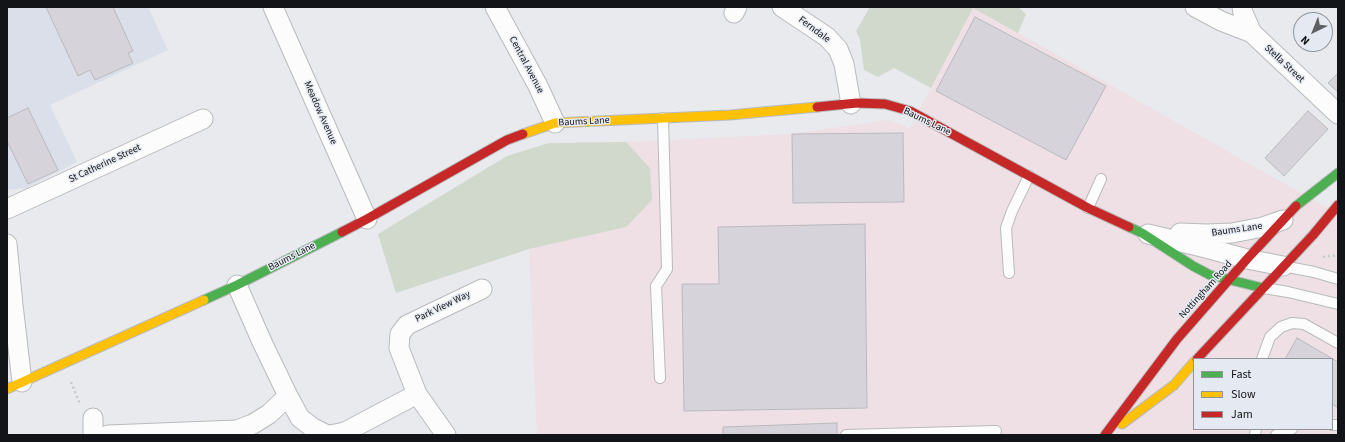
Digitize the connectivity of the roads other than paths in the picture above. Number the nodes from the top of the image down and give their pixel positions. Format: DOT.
graph roads {
  1 [pos="273,7"];
  2 [pos="495,7"];
  3 [pos="782,7"];
  4 [pos="1195,7"];
  5 [pos="1242,7"];
  6 [pos="1252,33"];
  7 [pos="851,104"];
  8 [pos="1338,114"];
  9 [pos="663,118"];
  10 [pos="203,119"];
  11 [pos="555,123"];
  12 [pos="1338,173"];
  13 [pos="1029,176"];
  14 [pos="1101,179"];
  15 [pos="1338,205"];
  16 [pos="1088,208"];
  17 [pos="7,209"];
  18 [pos="367,219"];
  19 [pos="1283,220"];
  20 [pos="1142,233"];
  21 [pos="7,244"];
  22 [pos="1247,259"];
  23 [pos="1283,266"];
  24 [pos="1009,273"];
  25 [pos="1338,279"];
  26 [pos="1230,280"];
  27 [pos="237,285"];
  28 [pos="1263,288"];
  29 [pos="482,289"];
  30 [pos="1338,304"];
  31 [pos="1338,343"];
  32 [pos="1198,358"];
  33 [pos="1262,358"];
  34 [pos="1193,363"];
  35 [pos="660,378"];
  36 [pos="15,385"];
  37 [pos="417,394"];
  38 [pos="288,396"];
  39 [pos="1285,430"];
  40 [pos="996,431"];
  41 [pos="108,435"];
  42 [pos="329,435"];
  43 [pos="446,435"];
  44 [pos="846,435"];
  45 [pos="1106,435"];
  46 [pos="1276,435"];
  1 -- 18 [label="street, Meadow Avenue"];
  2 -- 11 [label="street, Central Avenue"];
  3 -- 7 [label="street, Ferndale"];
  4 -- 6 [label="street"];
  5 -- 6 [label="street, Stella Street"];
  6 -- 8 [label="street, Stella Street"];
  7 -- 9 [label="main road, Baums Lane"];
  7 -- 13 [label="main road, Baums Lane"];
  9 -- 11 [label="main road, Baums Lane"];
  9 -- 35 [label="lane"];
  10 -- 17 [label="street, St Catherine Street"];
  11 -- 18 [label="main road, Baums Lane"];
  12 -- 19 [label="main road, Nottingham Road"];
  13 -- 16 [label="main road, Baums Lane"];
  13 -- 24 [label="lane"];
  14 -- 16 [label="lane"];
  15 -- 23 [label="main road"];
  16 -- 20 [label="main road, Baums Lane"];
  18 -- 27 [label="main road, Baums Lane"];
  19 -- 20 [label="street, Baums Lane"];
  19 -- 22 [label="main road, Nottingham Road"];
  20 -- 22 [label="street, Baums Lane"];
  20 -- 26 [label="main road, Baums Lane"];
  21 -- 36 [label="street"];
  22 -- 23 [label="street, Baums Lane"];
  22 -- 26 [label="main road, Nottingham Road"];
  23 -- 25 [label="lane"];
  23 -- 28 [label="main road"];
  26 -- 28 [label="main road, Baums Lane"];
  26 -- 45 [label="main road, Nottingham Road"];
  27 -- 36 [label="main road, Baums Lane"];
  27 -- 38 [label="street"];
  28 -- 30 [label="lane"];
  28 -- 32 [label="main road"];
  29 -- 37 [label="street, Park View Way"];
  31 -- 33 [label="lane"];
  34 -- 45 [label="main road, Nottingham Road"];
  37 -- 42 [label="street"];
  37 -- 43 [label="street, Park View Way"];
  38 -- 41 [label="street"];
  38 -- 42 [label="street"];
  39 -- 46 [label="lane"];
  40 -- 44 [label="lane"];
}
